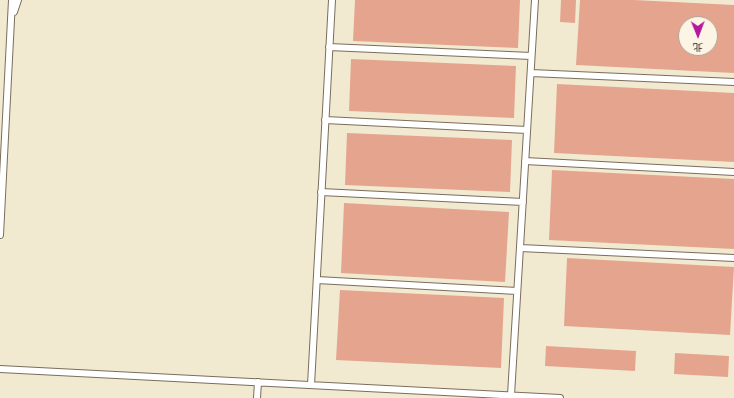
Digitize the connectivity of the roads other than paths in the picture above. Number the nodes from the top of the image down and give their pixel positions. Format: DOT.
graph roads {
  1 [pos="12,0"];
  2 [pos="18,0"];
  3 [pos="332,0"];
  4 [pos="535,0"];
  5 [pos="11,21"];
  6 [pos="329,47"];
  7 [pos="532,56"];
  8 [pos="530,73"];
  9 [pos="734,82"];
  10 [pos="325,120"];
  11 [pos="527,130"];
  12 [pos="525,161"];
  13 [pos="734,172"];
  14 [pos="321,192"];
  15 [pos="522,202"];
  16 [pos="0,235"];
  17 [pos="520,248"];
  18 [pos="734,258"];
  19 [pos="317,280"];
  20 [pos="517,291"];
  21 [pos="0,369"];
  22 [pos="258,382"];
  23 [pos="311,385"];
  24 [pos="511,395"];
  25 [pos="257,398"];
  26 [pos="560,398"];
  1 -- 5 [label="lane"];
  2 -- 5 [label="lane"];
  3 -- 6 [label="lane"];
  4 -- 7 [label="lane"];
  5 -- 16 [label="lane"];
  6 -- 7 [label="lane"];
  6 -- 10 [label="lane"];
  7 -- 8 [label="lane"];
  8 -- 9 [label="lane"];
  8 -- 11 [label="lane"];
  10 -- 11 [label="lane"];
  10 -- 14 [label="lane"];
  11 -- 12 [label="lane"];
  12 -- 13 [label="lane"];
  12 -- 15 [label="lane"];
  14 -- 15 [label="lane"];
  14 -- 19 [label="lane"];
  15 -- 17 [label="lane"];
  17 -- 18 [label="lane"];
  17 -- 20 [label="lane"];
  19 -- 20 [label="lane"];
  19 -- 23 [label="lane"];
  20 -- 24 [label="lane"];
  21 -- 22 [label="lane"];
  22 -- 23 [label="lane"];
  22 -- 25 [label="lane"];
  23 -- 24 [label="lane"];
  24 -- 26 [label="lane"];
}
